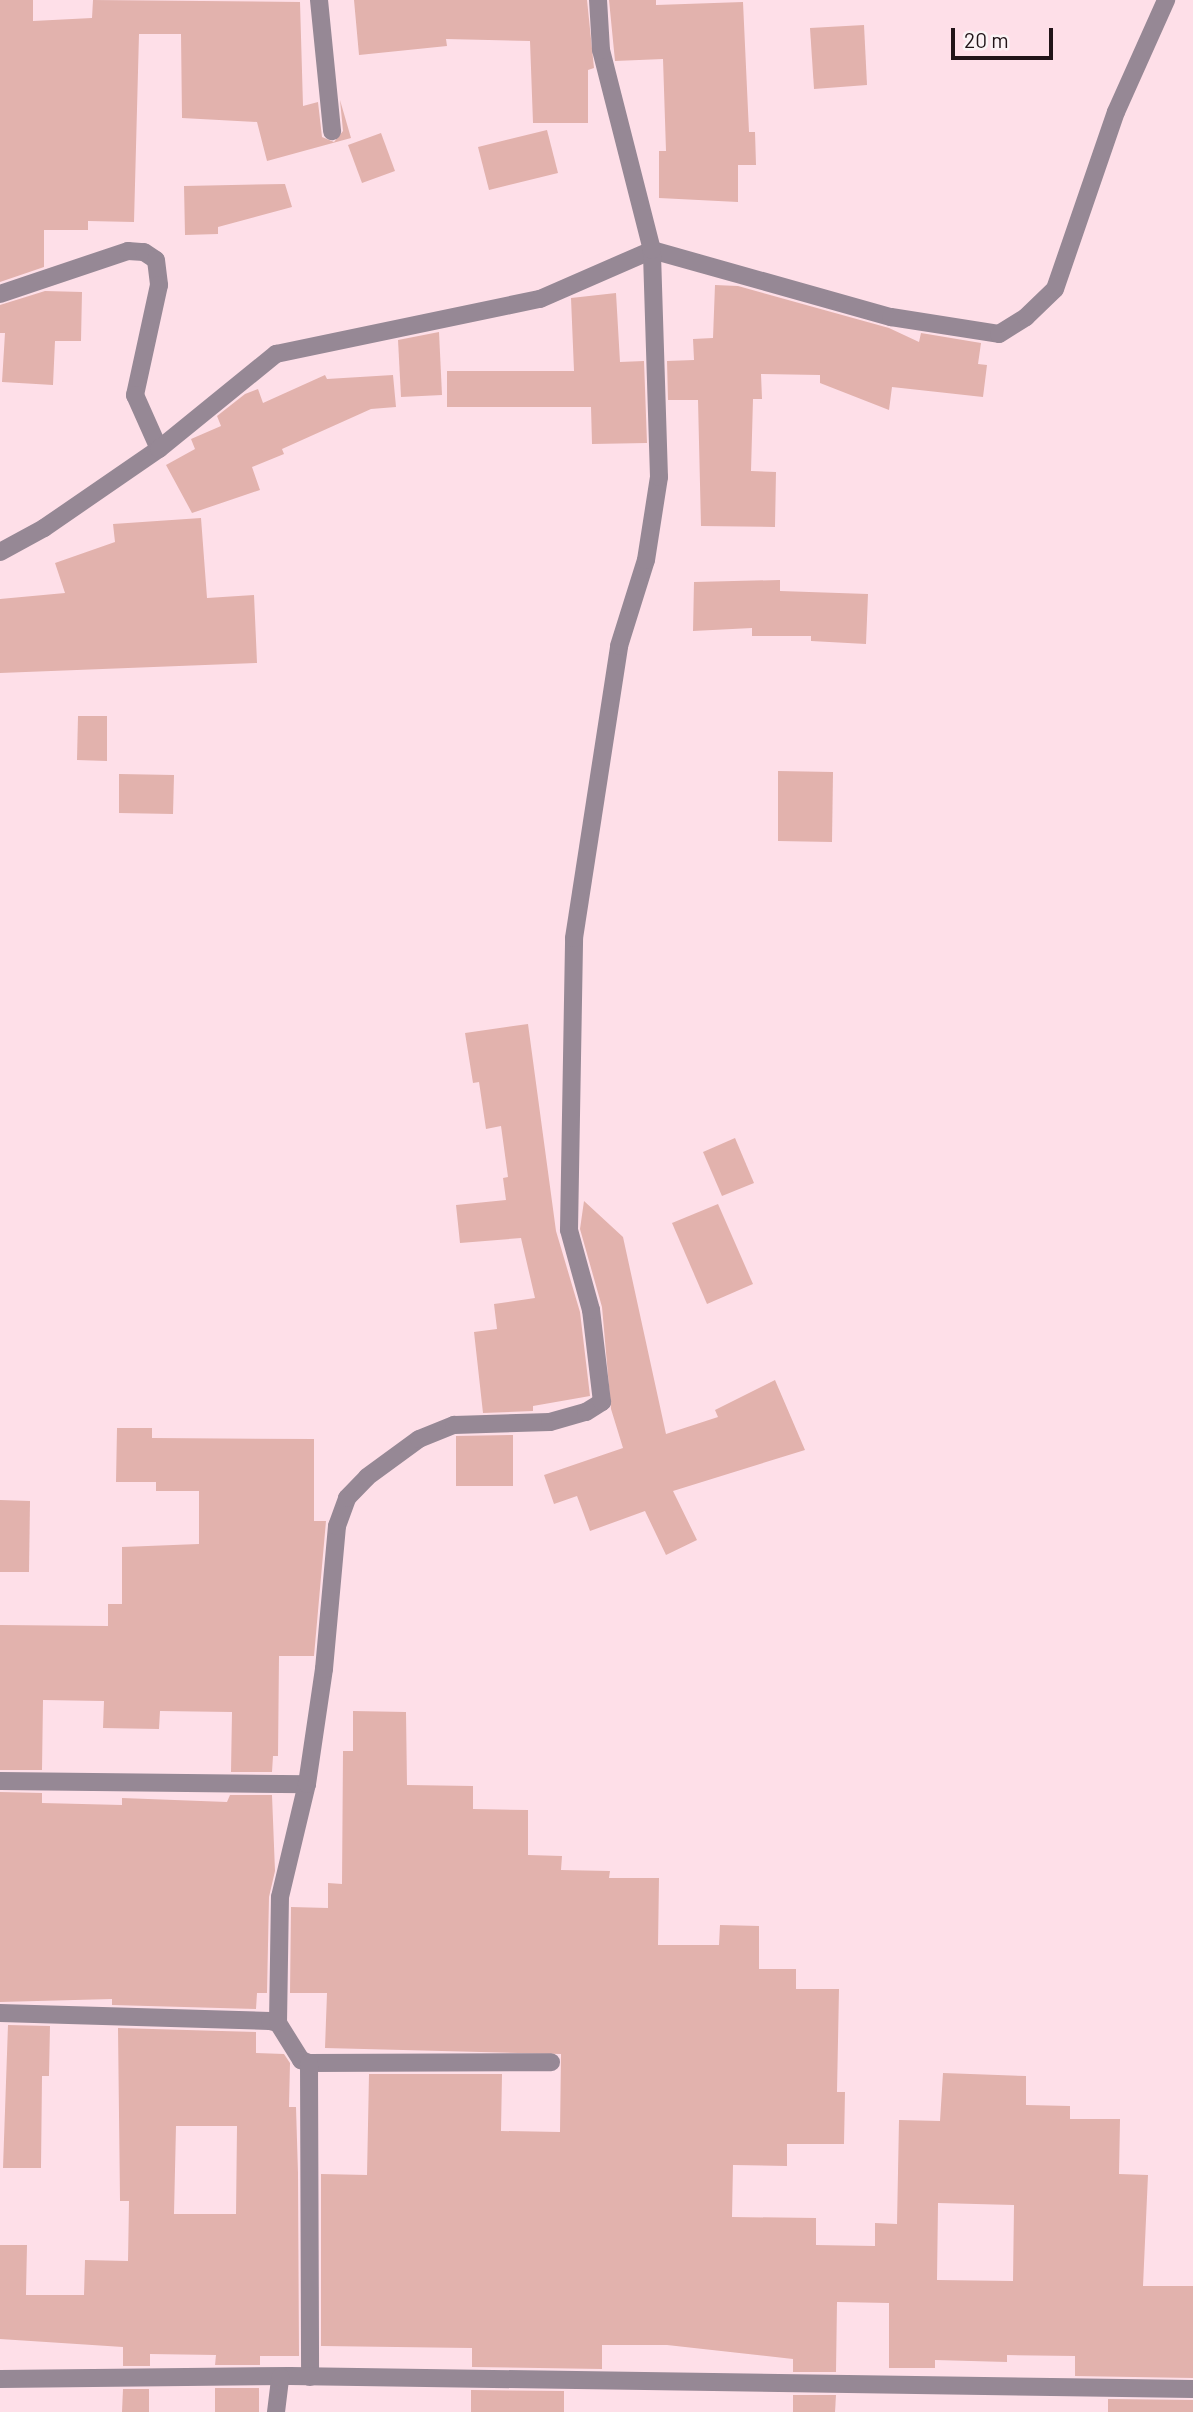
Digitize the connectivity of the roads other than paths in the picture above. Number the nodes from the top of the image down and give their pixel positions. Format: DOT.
graph roads {
  1 [pos="319,0"];
  2 [pos="598,0"];
  3 [pos="1166,0"];
  4 [pos="332,131"];
  5 [pos="652,250"];
  6 [pos="0,294"];
  7 [pos="159,449"];
  8 [pos="0,552"];
  9 [pos="0,1781"];
  10 [pos="307,1784"];
  11 [pos="0,2013"];
  12 [pos="278,2023"];
  13 [pos="551,2062"];
  14 [pos="309,2063"];
  15 [pos="280,2376"];
  16 [pos="310,2376"];
  17 [pos="0,2379"];
  18 [pos="1193,2389"];
  19 [pos="276,2412"];
  1 -- 4 [label="street"];
  2 -- 5 [label="street"];
  3 -- 5 [label="street"];
  5 -- 7 [label="street"];
  5 -- 10 [label="street"];
  6 -- 7 [label="street"];
  7 -- 8 [label="street"];
  9 -- 10 [label="street"];
  10 -- 12 [label="street"];
  11 -- 12 [label="street"];
  12 -- 14 [label="street"];
  13 -- 14 [label="street"];
  14 -- 16 [label="street"];
  15 -- 16 [label="street"];
  15 -- 17 [label="street"];
  15 -- 19 [label="street"];
  16 -- 18 [label="street"];
}
